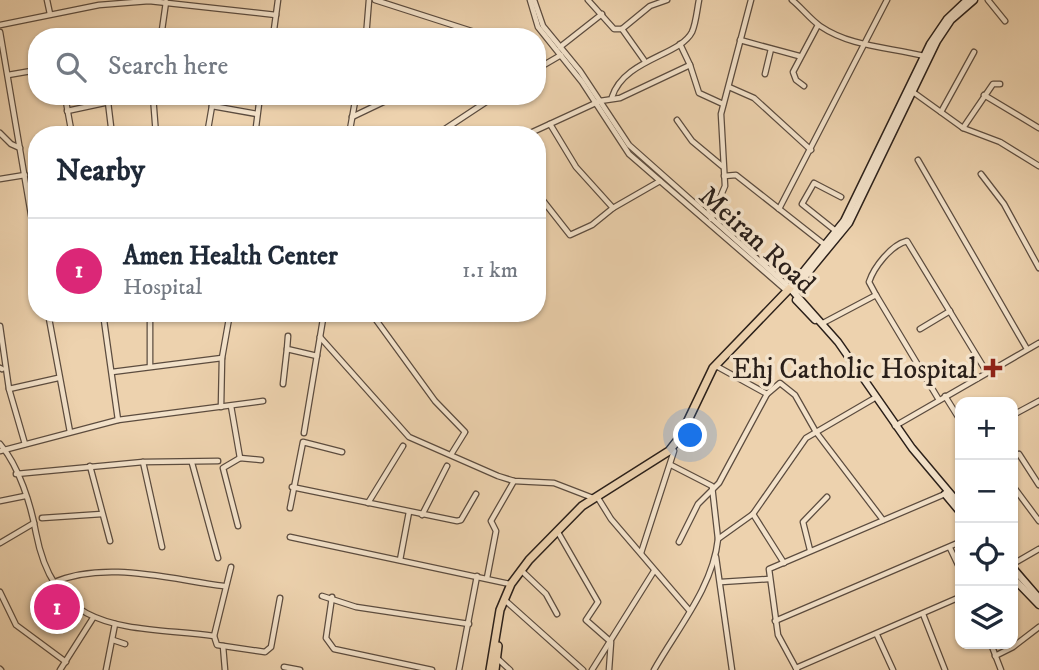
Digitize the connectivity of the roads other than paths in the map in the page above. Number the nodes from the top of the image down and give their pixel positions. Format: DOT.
graph roads {
  1 [pos="47,0"];
  2 [pos="149,0"];
  3 [pos="226,0"];
  4 [pos="278,0"];
  5 [pos="369,0"];
  6 [pos="375,0"];
  7 [pos="532,0"];
  8 [pos="588,0"];
  9 [pos="599,0"];
  10 [pos="667,0"];
  11 [pos="699,0"];
  12 [pos="751,0"];
  13 [pos="792,0"];
  14 [pos="887,0"];
  15 [pos="967,0"];
  16 [pos="974,0"];
  17 [pos="988,0"];
  18 [pos="175,1"];
  19 [pos="98,2"];
  20 [pos="166,2"];
  21 [pos="594,5"];
  22 [pos="224,9"];
  23 [pos="50,14"];
  24 [pos="602,14"];
  25 [pos="276,15"];
  26 [pos="1005,21"];
  27 [pos="0,25"];
  28 [pos="818,25"];
  29 [pos="162,28"];
  30 [pos="274,28"];
  31 [pos="367,28"];
  32 [pos="461,28"];
  33 [pos="539,28"];
  34 [pos="545,28"];
  35 [pos="622,29"];
  36 [pos="546,30"];
  37 [pos="0,32"];
  38 [pos="546,37"];
  39 [pos="740,40"];
  40 [pos="680,44"];
  41 [pos="862,46"];
  42 [pos="560,47"];
  43 [pos="771,49"];
  44 [pos="974,52"];
  45 [pos="561,55"];
  46 [pos="799,55"];
  47 [pos="924,56"];
  48 [pos="644,61"];
  49 [pos="546,64"];
  50 [pos="691,65"];
  51 [pos="28,71"];
  52 [pos="765,74"];
  53 [pos="8,75"];
  54 [pos="1000,84"];
  55 [pos="804,86"];
  56 [pos="913,86"];
  57 [pos="729,87"];
  58 [pos="984,95"];
  59 [pos="612,97"];
  60 [pos="598,102"];
  61 [pos="723,104"];
  62 [pos="66,105"];
  63 [pos="94,105"];
  64 [pos="108,105"];
  65 [pos="154,105"];
  66 [pos="258,105"];
  67 [pos="354,105"];
  68 [pos="377,105"];
  69 [pos="481,105"];
  70 [pos="212,106"];
  71 [pos="67,111"];
  72 [pos="941,112"];
  73 [pos="257,114"];
  74 [pos="352,117"];
  75 [pos="677,120"];
  76 [pos="550,124"];
  77 [pos="70,126"];
  78 [pos="111,126"];
  79 [pos="155,126"];
  80 [pos="209,126"];
  81 [pos="256,126"];
  82 [pos="350,126"];
  83 [pos="450,126"];
  84 [pos="546,126"];
  85 [pos="962,128"];
  86 [pos="1039,128"];
  87 [pos="0,132"];
  88 [pos="20,148"];
  89 [pos="811,150"];
  90 [pos="918,160"];
  91 [pos="1039,166"];
  92 [pos="723,167"];
  93 [pos="981,174"];
  94 [pos="25,175"];
  95 [pos="724,176"];
  96 [pos="0,179"];
  97 [pos="660,181"];
  98 [pos="28,192"];
  99 [pos="841,197"];
  100 [pos="546,205"];
  101 [pos="613,208"];
  102 [pos="779,209"];
  103 [pos="711,219"];
  104 [pos="837,232"];
  105 [pos="826,247"];
  106 [pos="1039,268"];
  107 [pos="767,271"];
  108 [pos="790,291"];
  109 [pos="876,295"];
  110 [pos="808,310"];
  111 [pos="950,311"];
  112 [pos="49,322"];
  113 [pos="105,322"];
  114 [pos="150,322"];
  115 [pos="228,322"];
  116 [pos="322,322"];
  117 [pos="378,322"];
  118 [pos="823,323"];
  119 [pos="0,326"];
  120 [pos="920,329"];
  121 [pos="288,336"];
  122 [pos="320,337"];
  123 [pos="1039,343"];
  124 [pos="286,349"];
  125 [pos="1027,349"];
  126 [pos="317,356"];
  127 [pos="222,358"];
  128 [pos="150,365"];
  129 [pos="718,367"];
  130 [pos="2,369"];
  131 [pos="986,371"];
  132 [pos="113,372"];
  133 [pos="58,378"];
  134 [pos="283,384"];
  135 [pos="9,389"];
  136 [pos="766,394"];
  137 [pos="945,396"];
  138 [pos="873,399"];
  139 [pos="939,400"];
  140 [pos="263,401"];
  141 [pos="1039,401"];
  142 [pos="231,406"];
  143 [pos="221,407"];
  144 [pos="955,412"];
  145 [pos="1018,412"];
  146 [pos="118,420"];
  147 [pos="895,426"];
  148 [pos="70,432"];
  149 [pos="816,432"];
  150 [pos="304,433"];
  151 [pos="0,444"];
  152 [pos="25,444"];
  153 [pos="403,446"];
  154 [pos="3,451"];
  155 [pos="674,451"];
  156 [pos="342,452"];
  157 [pos="452,453"];
  158 [pos="1019,454"];
  159 [pos="240,458"];
  160 [pos="261,460"];
  161 [pos="143,461"];
  162 [pos="218,461"];
  163 [pos="192,463"];
  164 [pos="671,465"];
  165 [pos="90,466"];
  166 [pos="447,466"];
  167 [pos="16,474"];
  168 [pos="514,481"];
  169 [pos="1039,485"];
  170 [pos="292,487"];
  171 [pos="713,492"];
  172 [pos="1018,493"];
  173 [pos="476,494"];
  174 [pos="945,494"];
  175 [pos="25,496"];
  176 [pos="827,497"];
  177 [pos="596,498"];
  178 [pos="955,499"];
  179 [pos="0,501"];
  180 [pos="368,503"];
  181 [pos="955,506"];
  182 [pos="290,508"];
  183 [pos="408,512"];
  184 [pos="752,513"];
  185 [pos="102,514"];
  186 [pos="422,514"];
  187 [pos="42,518"];
  188 [pos="883,520"];
  189 [pos="1039,521"];
  190 [pos="34,523"];
  191 [pos="238,526"];
  192 [pos="559,534"];
  193 [pos="290,537"];
  194 [pos="718,539"];
  195 [pos="110,541"];
  196 [pos="679,542"];
  197 [pos="0,543"];
  198 [pos="955,544"];
  199 [pos="162,547"];
  200 [pos="950,547"];
  201 [pos="1039,549"];
  202 [pos="810,550"];
  203 [pos="641,554"];
  204 [pos="716,556"];
  205 [pos="218,558"];
  206 [pos="955,558"];
  207 [pos="400,560"];
  208 [pos="784,563"];
  209 [pos="1018,563"];
  210 [pos="231,567"];
  211 [pos="655,570"];
  212 [pos="1018,572"];
  213 [pos="524,573"];
  214 [pos="477,576"];
  215 [pos="487,578"];
  216 [pos="769,579"];
  217 [pos="721,582"];
  218 [pos="52,583"];
  219 [pos="1018,583"];
  220 [pos="511,584"];
  221 [pos="224,586"];
  222 [pos="0,592"];
  223 [pos="322,596"];
  224 [pos="332,597"];
  225 [pos="280,598"];
  226 [pos="1039,598"];
  227 [pos="955,599"];
  228 [pos="507,602"];
  229 [pos="1039,605"];
  230 [pos="689,610"];
  231 [pos="557,614"];
  232 [pos="923,614"];
  233 [pos="93,618"];
  234 [pos="775,621"];
  235 [pos="115,624"];
  236 [pos="469,624"];
  237 [pos="1039,627"];
  238 [pos="877,635"];
  239 [pos="214,636"];
  240 [pos="113,640"];
  241 [pos="611,642"];
  242 [pos="125,643"];
  243 [pos="223,646"];
  244 [pos="992,649"];
  245 [pos="995,656"];
  246 [pos="495,658"];
  247 [pos="66,662"];
  248 [pos="284,667"];
  249 [pos="797,669"];
  250 [pos="60,670"];
  251 [pos="106,670"];
  252 [pos="225,670"];
  253 [pos="300,670"];
  254 [pos="432,670"];
  255 [pos="459,670"];
  256 [pos="490,670"];
  257 [pos="495,670"];
  258 [pos="510,670"];
  259 [pos="583,670"];
  260 [pos="592,670"];
  261 [pos="609,670"];
  262 [pos="654,670"];
  263 [pos="732,670"];
  264 [pos="892,670"];
  265 [pos="945,670"];
  266 [pos="1001,670"];
  1 -- 23 [label="street"];
  2 -- 19 [label="street"];
  2 -- 20 [label="street"];
  3 -- 22 [label="street"];
  4 -- 25 [label="street"];
  5 -- 31 [label="street"];
  6 -- 32 [label="street"];
  7 -- 33 [label="street, Meiran Road"];
  7 -- 34 [label="street, Meiran Road"];
  8 -- 21 [label="street"];
  9 -- 21 [label="street"];
  10 -- 35 [label="street"];
  11 -- 40 [label="street"];
  12 -- 39 [label="street"];
  13 -- 28 [label="street"];
  14 -- 41 [label="street"];
  15 -- 47 [label="main road"];
  16 -- 56 [label="main road"];
  17 -- 26 [label="street"];
  18 -- 20 [label="street"];
  18 -- 22 [label="street"];
  19 -- 23 [label="street"];
  20 -- 29 [label="street"];
  21 -- 24 [label="street"];
  22 -- 25 [label="street"];
  23 -- 27 [label="street"];
  24 -- 35 [label="street"];
  24 -- 42 [label="street"];
  25 -- 30 [label="street"];
  28 -- 41 [label="street"];
  28 -- 46 [label="street"];
  35 -- 48 [label="street"];
  36 -- 42 [label="street, Meiran Road"];
  37 -- 53 [label="street"];
  38 -- 45 [label="street, Meiran Road"];
  39 -- 43 [label="street"];
  39 -- 57 [label="street"];
  40 -- 48 [label="street"];
  40 -- 50 [label="street"];
  41 -- 47 [label="street"];
  41 -- 89 [label="street"];
  42 -- 60 [label="street, Meiran Road"];
  43 -- 46 [label="street"];
  43 -- 52 [label="street"];
  44 -- 72 [label="street"];
  45 -- 49 [label="street"];
  45 -- 60 [label="street, Meiran Road"];
  46 -- 55 [label="street"];
  47 -- 56 [label="main road"];
  48 -- 59 [label="street"];
  50 -- 59 [label="street"];
  50 -- 61 [label="street"];
  51 -- 53 [label="street"];
  53 -- 88 [label="street"];
  54 -- 58 [label="street"];
  56 -- 72 [label="street"];
  56 -- 104 [label="main road"];
  56 -- 108 [label="main road"];
  57 -- 61 [label="street"];
  57 -- 89 [label="street"];
  58 -- 85 [label="street"];
  58 -- 86 [label="street"];
  59 -- 60 [label="street"];
  60 -- 76 [label="street"];
  60 -- 97 [label="street, Meiran Road"];
  60 -- 103 [label="street, Meiran Road"];
  61 -- 92 [label="street"];
  62 -- 71 [label="street"];
  63 -- 71 [label="street"];
  64 -- 78 [label="street"];
  65 -- 79 [label="street"];
  66 -- 73 [label="street"];
  67 -- 74 [label="street"];
  68 -- 74 [label="street"];
  69 -- 83 [label="street"];
  70 -- 73 [label="street"];
  70 -- 80 [label="street"];
  71 -- 77 [label="street"];
  72 -- 85 [label="street"];
  73 -- 81 [label="street"];
  74 -- 82 [label="street"];
  75 -- 92 [label="street"];
  76 -- 84 [label="street"];
  76 -- 101 [label="street"];
  85 -- 91 [label="street"];
  87 -- 88 [label="street"];
  88 -- 94 [label="street"];
  89 -- 102 [label="street"];
  90 -- 125 [label="street"];
  92 -- 95 [label="street"];
  93 -- 106 [label="street"];
  94 -- 96 [label="street"];
  94 -- 98 [label="street"];
  95 -- 102 [label="street"];
  95 -- 103 [label="street"];
  97 -- 101 [label="street"];
  97 -- 107 [label="street, Meiran Road"];
  99 -- 104 [label="street"];
  100 -- 101 [label="street"];
  102 -- 105 [label="street"];
  103 -- 107 [label="street, Meiran Road"];
  104 -- 105 [label="main road"];
  105 -- 108 [label="main road"];
  107 -- 108 [label="street, Meiran Road"];
  108 -- 110 [label="main road, Meiran Road"];
  108 -- 129 [label="main road"];
  108 -- 177 [label="main road"];
  109 -- 111 [label="street"];
  109 -- 118 [label="street"];
  109 -- 139 [label="street"];
  110 -- 118 [label="main road, Meiran Road"];
  110 -- 138 [label="main road, Meiran Road"];
  111 -- 120 [label="street"];
  111 -- 131 [label="street"];
  112 -- 133 [label="street"];
  113 -- 132 [label="street"];
  114 -- 128 [label="street"];
  115 -- 127 [label="street"];
  116 -- 122 [label="street"];
  117 -- 157 [label="street"];
  118 -- 147 [label="main road, Meiran Road"];
  119 -- 130 [label="street"];
  121 -- 124 [label="street"];
  122 -- 126 [label="street"];
  122 -- 157 [label="street"];
  123 -- 125 [label="street"];
  124 -- 126 [label="street"];
  124 -- 134 [label="street"];
  125 -- 131 [label="street"];
  126 -- 150 [label="street"];
  127 -- 128 [label="street"];
  127 -- 143 [label="street"];
  128 -- 132 [label="street"];
  129 -- 136 [label="street"];
  129 -- 155 [label="main road"];
  130 -- 135 [label="street"];
  131 -- 137 [label="street"];
  132 -- 146 [label="street"];
  133 -- 135 [label="street"];
  133 -- 148 [label="street"];
  135 -- 152 [label="street"];
  136 -- 149 [label="street"];
  136 -- 171 [label="street"];
  137 -- 139 [label="street"];
  137 -- 144 [label="street"];
  138 -- 149 [label="street"];
  138 -- 174 [label="main road, Meiran Road"];
  139 -- 147 [label="street"];
  140 -- 142 [label="street"];
  141 -- 145 [label="street"];
  142 -- 143 [label="street"];
  142 -- 159 [label="street"];
  143 -- 146 [label="street"];
  146 -- 148 [label="street"];
  147 -- 178 [label="main road, Meiran Road"];
  148 -- 152 [label="street"];
  149 -- 184 [label="street"];
  149 -- 188 [label="street"];
  151 -- 154 [label="street"];
  152 -- 154 [label="street"];
  153 -- 180 [label="street"];
  154 -- 167 [label="street"];
  155 -- 164 [label="street"];
  155 -- 177 [label="main road"];
  156 -- 170 [label="street"];
  157 -- 168 [label="street"];
  158 -- 169 [label="street"];
  159 -- 160 [label="street"];
  159 -- 191 [label="street"];
  161 -- 163 [label="street"];
  161 -- 165 [label="street"];
  161 -- 199 [label="street"];
  162 -- 163 [label="street"];
  163 -- 205 [label="street"];
  164 -- 171 [label="street"];
  164 -- 203 [label="street"];
  165 -- 167 [label="street"];
  165 -- 185 [label="street"];
  166 -- 186 [label="street"];
  167 -- 175 [label="street"];
  168 -- 177 [label="street"];
  168 -- 215 [label="street"];
  170 -- 180 [label="street"];
  170 -- 182 [label="street"];
  171 -- 194 [label="street"];
  171 -- 196 [label="street"];
  172 -- 189 [label="street"];
  173 -- 186 [label="street"];
  174 -- 181 [label="main road, Meiran Road"];
  174 -- 188 [label="street"];
  175 -- 179 [label="street"];
  175 -- 190 [label="street"];
  176 -- 202 [label="street"];
  177 -- 192 [label="main road"];
  177 -- 203 [label="street"];
  177 -- 220 [label="main road"];
  180 -- 183 [label="street"];
  183 -- 186 [label="street"];
  183 -- 207 [label="street"];
  184 -- 194 [label="street"];
  184 -- 208 [label="street"];
  185 -- 187 [label="street"];
  185 -- 195 [label="street"];
  188 -- 202 [label="street"];
  190 -- 197 [label="street"];
  190 -- 218 [label="street"];
  192 -- 213 [label="main road"];
  192 -- 241 [label="street"];
  193 -- 207 [label="street"];
  194 -- 204 [label="street"];
  198 -- 200 [label="street"];
  200 -- 206 [label="street"];
  200 -- 234 [label="street"];
  201 -- 209 [label="street"];
  202 -- 208 [label="street"];
  203 -- 211 [label="street"];
  204 -- 217 [label="street"];
  204 -- 230 [label="street"];
  207 -- 214 [label="street"];
  208 -- 216 [label="street"];
  210 -- 221 [label="street"];
  211 -- 230 [label="street"];
  211 -- 241 [label="street"];
  212 -- 226 [label="main road"];
  213 -- 228 [label="main road"];
  213 -- 231 [label="street"];
  214 -- 215 [label="street"];
  214 -- 236 [label="street"];
  215 -- 220 [label="street"];
  216 -- 217 [label="street"];
  216 -- 234 [label="street"];
  217 -- 263 [label="street"];
  218 -- 221 [label="street"];
  218 -- 233 [label="street"];
  219 -- 229 [label="main road"];
  220 -- 246 [label="main road"];
  221 -- 239 [label="street"];
  222 -- 247 [label="street"];
  223 -- 224 [label="street"];
  224 -- 236 [label="street"];
  224 -- 254 [label="street"];
  225 -- 243 [label="street"];
  227 -- 232 [label="street"];
  228 -- 246 [label="main road"];
  228 -- 259 [label="street"];
  230 -- 262 [label="street"];
  232 -- 238 [label="street"];
  232 -- 265 [label="street"];
  233 -- 235 [label="street"];
  233 -- 247 [label="street"];
  234 -- 249 [label="street"];
  235 -- 239 [label="street"];
  235 -- 240 [label="street"];
  236 -- 255 [label="street"];
  237 -- 245 [label="street"];
  238 -- 249 [label="street"];
  238 -- 264 [label="street"];
  239 -- 243 [label="street"];
  240 -- 242 [label="street"];
  240 -- 251 [label="street"];
  241 -- 260 [label="street"];
  241 -- 261 [label="street"];
  243 -- 252 [label="street"];
  244 -- 245 [label="street"];
  245 -- 266 [label="street"];
  246 -- 256 [label="main road"];
  246 -- 257 [label="main road"];
  246 -- 258 [label="street"];
  247 -- 250 [label="street"];
  248 -- 253 [label="street"];
}
